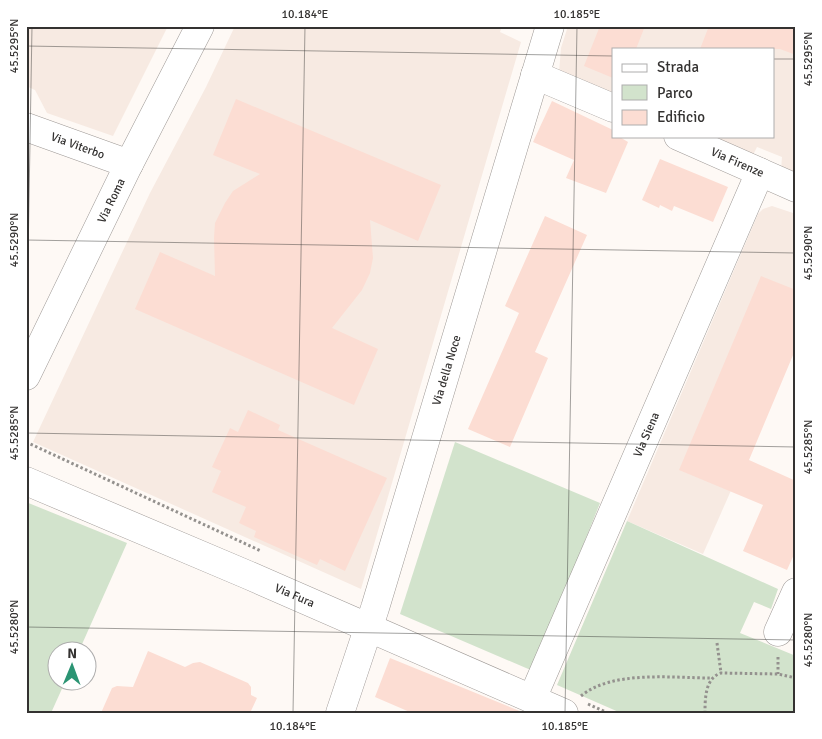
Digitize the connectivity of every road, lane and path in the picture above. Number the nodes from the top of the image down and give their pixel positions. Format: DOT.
graph roads {
  1 [pos="200,26"];
  2 [pos="550,26"];
  3 [pos="535,74"];
  4 [pos="612,108"];
  5 [pos="26,127"];
  6 [pos="683,138"];
  7 [pos="129,164"];
  8 [pos="760,172"];
  9 [pos="796,188"];
  10 [pos="26,376"];
  11 [pos="26,442"];
  12 [pos="26,481"];
  13 [pos="266,553"];
  14 [pos="796,592"];
  15 [pos="368,628"];
  16 [pos="778,632"];
  17 [pos="717,643"];
  18 [pos="720,673"];
  19 [pos="711,678"];
  20 [pos="796,678"];
  21 [pos="532,699"];
  22 [pos="571,706"];
  23 [pos="340,713"];
  24 [pos="705,713"];
  1 -- 7 [label="street, Via Roma"];
  2 -- 3 [label="street, Via della Noce"];
  3 -- 4 [label="street"];
  3 -- 15 [label="street, Via della Noce"];
  5 -- 7 [label="street, Via Viterbo"];
  6 -- 8 [label="street, Via Firenze"];
  7 -- 10 [label="street, Via Roma"];
  8 -- 9 [label="street, Via Firenze"];
  8 -- 21 [label="street, Via Siena"];
  11 -- 13 [label="path"];
  12 -- 15 [label="street, Via Fura"];
  14 -- 16 [label="street"];
  15 -- 21 [label="street, Via Fura"];
  15 -- 23 [label="street, Via della Noce"];
  17 -- 18 [label="path"];
  18 -- 19 [label="path"];
  18 -- 20 [label="path"];
  19 -- 22 [label="path"];
  19 -- 24 [label="path"];
  21 -- 22 [label="street, Via Fura"];
}
